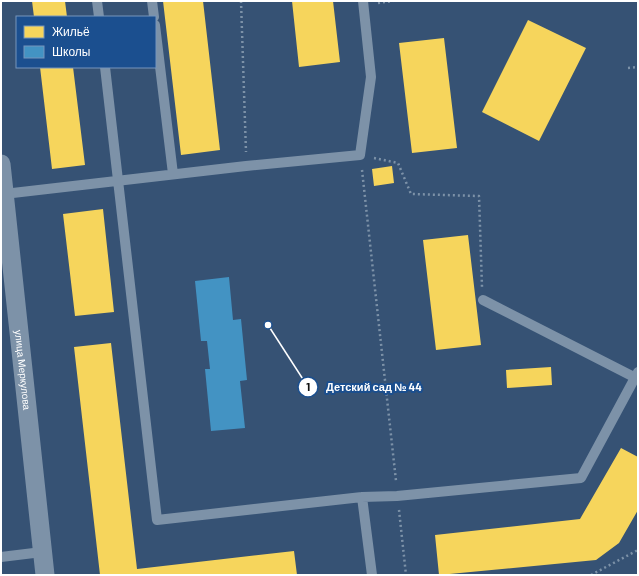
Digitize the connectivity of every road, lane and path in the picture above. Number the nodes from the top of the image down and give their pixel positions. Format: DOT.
graph roads {
  1 [pos="97,1"];
  2 [pos="152,1"];
  3 [pos="241,1"];
  4 [pos="363,1"];
  5 [pos="99,16"];
  6 [pos="154,16"];
  7 [pos="156,33"];
  8 [pos="638,67"];
  9 [pos="104,68"];
  10 [pos="628,68"];
  11 [pos="360,155"];
  12 [pos="1,164"];
  13 [pos="246,166"];
  14 [pos="173,174"];
  15 [pos="117,181"];
  16 [pos="4,194"];
  17 [pos="6,257"];
  18 [pos="483,300"];
  19 [pos="637,376"];
  20 [pos="397,496"];
  21 [pos="362,497"];
  22 [pos="638,550"];
  23 [pos="42,552"];
  24 [pos="1,557"];
  25 [pos="45,575"];
  26 [pos="372,575"];
  27 [pos="406,575"];
  28 [pos="591,575"];
  1 -- 5 [label="lane"];
  2 -- 6 [label="lane"];
  3 -- 13 [label="path"];
  4 -- 11 [label="lane"];
  7 -- 14 [label="lane"];
  8 -- 10 [label="path"];
  9 -- 15 [label="lane"];
  11 -- 13 [label="lane"];
  11 -- 18 [label="path"];
  11 -- 20 [label="path"];
  12 -- 16 [label="street, улица Меркулова"];
  13 -- 14 [label="lane"];
  14 -- 15 [label="lane"];
  15 -- 16 [label="lane"];
  15 -- 21 [label="lane"];
  16 -- 17 [label="street, улица Меркулова"];
  17 -- 23 [label="street, улица Меркулова"];
  18 -- 19 [label="lane"];
  19 -- 20 [label="lane"];
  20 -- 21 [label="lane"];
  20 -- 27 [label="path"];
  21 -- 26 [label="lane"];
  22 -- 28 [label="path"];
  23 -- 24 [label="lane"];
  23 -- 25 [label="street, улица Меркулова"];
}
